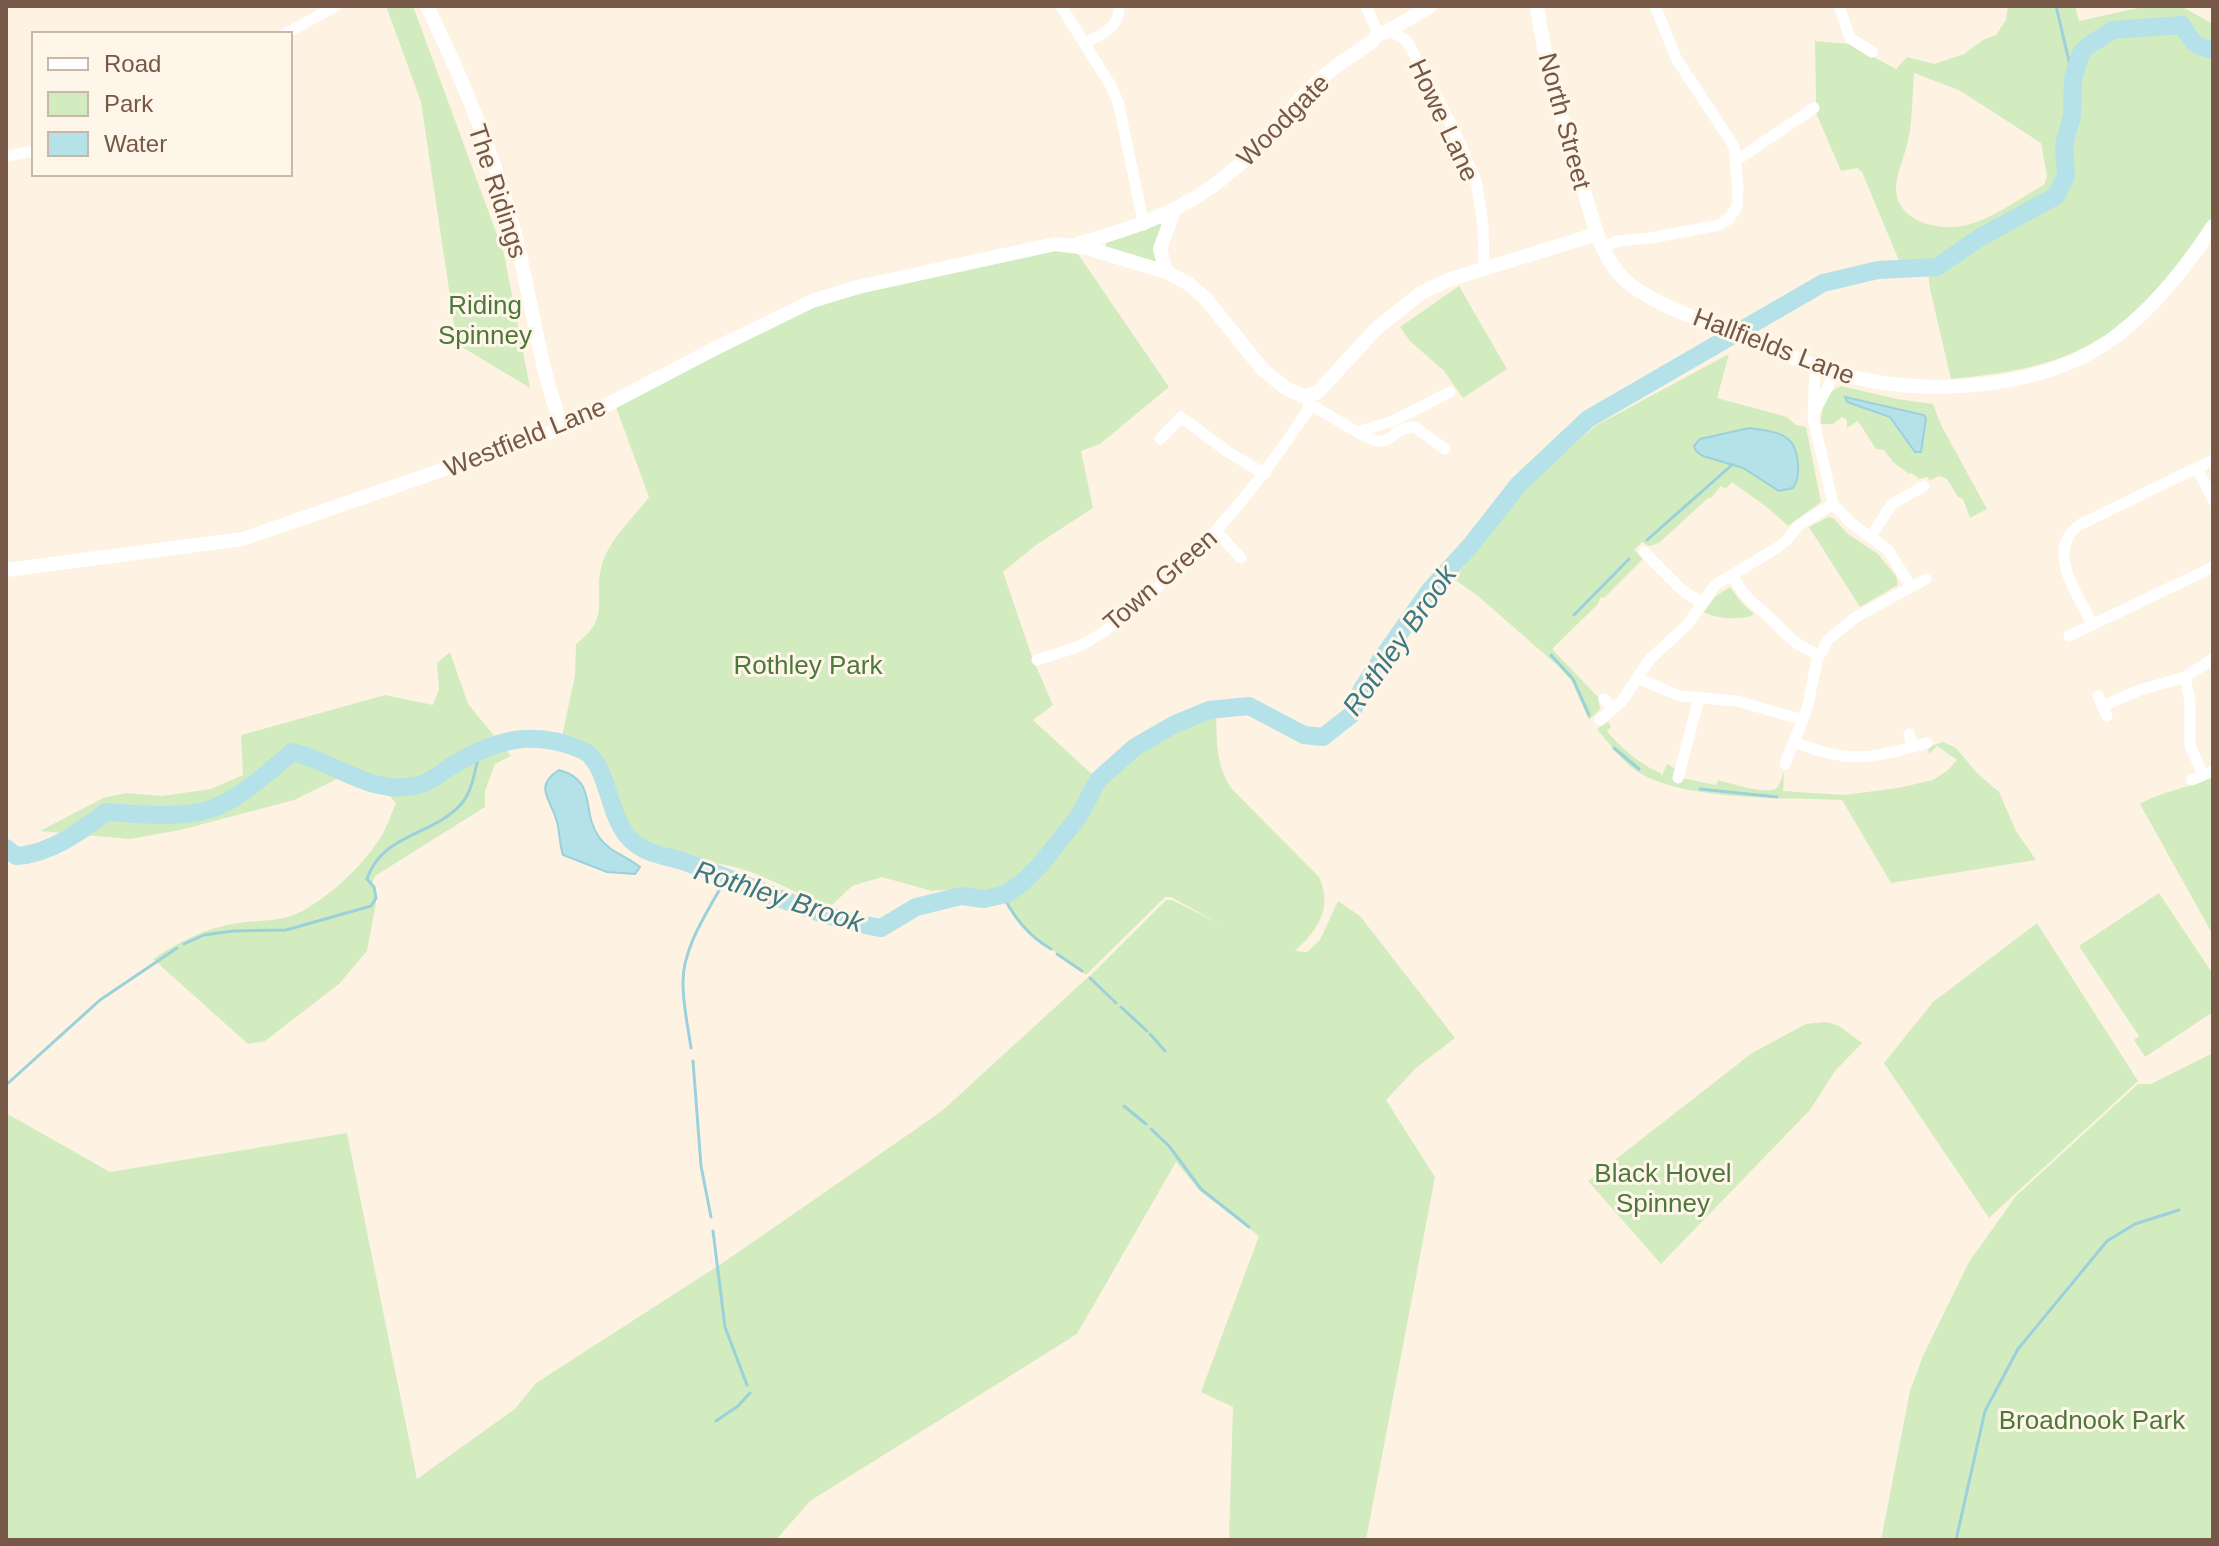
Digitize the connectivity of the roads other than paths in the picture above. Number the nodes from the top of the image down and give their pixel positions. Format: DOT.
graph roads {
  1 [pos="336,6"];
  2 [pos="427,6"];
  3 [pos="1061,6"];
  4 [pos="1119,6"];
  5 [pos="1366,6"];
  6 [pos="1431,6"];
  7 [pos="1537,6"];
  8 [pos="1655,6"];
  9 [pos="1839,6"];
  10 [pos="289,32"];
  11 [pos="1384,32"];
  12 [pos="1085,43"];
  13 [pos="1872,52"];
  14 [pos="1814,108"];
  15 [pos="32,151"];
  16 [pos="6,156"];
  17 [pos="1737,160"];
  18 [pos="1174,211"];
  19 [pos="1144,225"];
  20 [pos="2213,226"];
  21 [pos="1599,240"];
  22 [pos="1075,244"];
  23 [pos="1484,270"];
  24 [pos="1166,272"];
  25 [pos="1815,366"];
  26 [pos="1835,373"];
  27 [pos="1450,392"];
  28 [pos="1310,400"];
  29 [pos="1813,416"];
  30 [pos="563,428"];
  31 [pos="1357,432"];
  32 [pos="1160,439"];
  33 [pos="1442,444"];
  34 [pos="2213,460"];
  35 [pos="2197,468"];
  36 [pos="1265,474"];
  37 [pos="1916,486"];
  38 [pos="2213,500"];
  39 [pos="1833,504"];
  40 [pos="1217,532"];
  41 [pos="1871,536"];
  42 [pos="1651,553"];
  43 [pos="1241,558"];
  44 [pos="2213,567"];
  45 [pos="6,570"];
  46 [pos="1732,575"];
  47 [pos="1926,579"];
  48 [pos="1911,587"];
  49 [pos="1702,603"];
  50 [pos="2092,624"];
  51 [pos="2069,636"];
  52 [pos="1819,655"];
  53 [pos="2213,659"];
  54 [pos="1037,660"];
  55 [pos="2185,677"];
  56 [pos="1637,678"];
  57 [pos="1699,698"];
  58 [pos="1604,699"];
  59 [pos="2103,706"];
  60 [pos="1613,709"];
  61 [pos="1600,720"];
  62 [pos="1803,720"];
  63 [pos="1909,734"];
  64 [pos="1795,742"];
  65 [pos="1927,743"];
  66 [pos="1913,747"];
  67 [pos="1785,764"];
  68 [pos="2203,775"];
  69 [pos="1678,778"];
  1 -- 10 [label="street"];
  2 -- 30 [label="street, The Ridings"];
  3 -- 12 [label="street"];
  4 -- 12 [label="street"];
  5 -- 11 [label="street, Howe Lane"];
  6 -- 11 [label="street, Woodgate"];
  7 -- 21 [label="street, North Street"];
  8 -- 17 [label="street"];
  9 -- 13 [label="street"];
  11 -- 18 [label="street, Woodgate"];
  11 -- 23 [label="street, Howe Lane"];
  12 -- 19 [label="street"];
  14 -- 17 [label="street"];
  15 -- 16 [label="street"];
  17 -- 21 [label="street"];
  18 -- 19 [label="street, Woodgate"];
  18 -- 24 [label="street"];
  19 -- 22 [label="street, Woodgate"];
  20 -- 26 [label="street, Hallfields Lane"];
  21 -- 23 [label="street"];
  21 -- 25 [label="street, Hallfields Lane"];
  22 -- 24 [label="street"];
  22 -- 30 [label="street, Westfield Lane"];
  23 -- 28 [label="street"];
  24 -- 28 [label="street"];
  25 -- 26 [label="street, Hallfields Lane"];
  25 -- 29 [label="street"];
  26 -- 29 [label="street"];
  27 -- 31 [label="street"];
  28 -- 31 [label="street"];
  28 -- 36 [label="street, Town Green"];
  29 -- 39 [label="street"];
  30 -- 45 [label="street, Westfield Lane"];
  31 -- 33 [label="street"];
  32 -- 36 [label="street"];
  34 -- 35 [label="street"];
  35 -- 38 [label="street"];
  35 -- 50 [label="street"];
  36 -- 40 [label="street, Town Green"];
  37 -- 41 [label="street"];
  39 -- 41 [label="street"];
  39 -- 46 [label="street"];
  40 -- 43 [label="street"];
  40 -- 54 [label="street, Town Green"];
  41 -- 48 [label="street"];
  42 -- 49 [label="street"];
  44 -- 50 [label="street"];
  46 -- 49 [label="street"];
  46 -- 52 [label="street"];
  47 -- 48 [label="street"];
  48 -- 52 [label="street"];
  49 -- 56 [label="street"];
  50 -- 51 [label="street"];
  52 -- 62 [label="street"];
  53 -- 55 [label="street"];
  55 -- 59 [label="street"];
  55 -- 68 [label="street"];
  56 -- 57 [label="street"];
  56 -- 60 [label="street"];
  57 -- 62 [label="street"];
  57 -- 69 [label="street"];
  58 -- 60 [label="street"];
  60 -- 61 [label="street"];
  62 -- 64 [label="street"];
  63 -- 66 [label="street"];
  64 -- 66 [label="street"];
  64 -- 67 [label="street"];
  65 -- 66 [label="street"];
}
